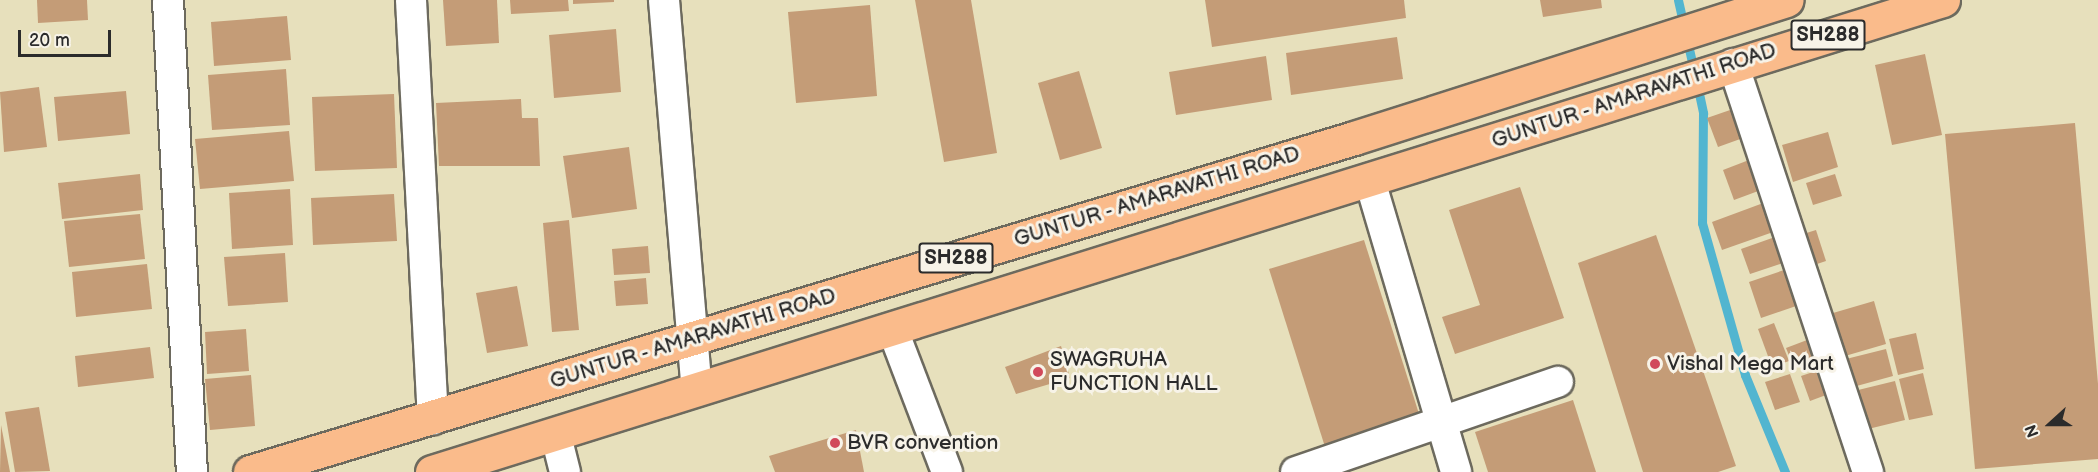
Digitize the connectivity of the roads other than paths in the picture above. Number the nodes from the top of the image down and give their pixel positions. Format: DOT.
graph roads {
  1 [pos="168,0"];
  2 [pos="411,0"];
  3 [pos="664,0"];
  4 [pos="1787,0"];
  5 [pos="1943,0"];
  6 [pos="1724,67"];
  7 [pos="1370,181"];
  8 [pos="892,328"];
  9 [pos="694,339"];
  10 [pos="1558,382"];
  11 [pos="697,391"];
  12 [pos="433,419"];
  13 [pos="1440,422"];
  14 [pos="556,435"];
  15 [pos="192,472"];
  16 [pos="250,472"];
  17 [pos="432,472"];
  18 [pos="565,472"];
  19 [pos="947,472"];
  20 [pos="1296,472"];
  21 [pos="1456,472"];
  22 [pos="1868,472"];
  1 -- 15 [label="street"];
  2 -- 12 [label="street"];
  3 -- 9 [label="street"];
  4 -- 9 [label="main road, GUNTUR - AMARAVATHI ROAD / SH288"];
  5 -- 6 [label="main road, GUNTUR - AMARAVATHI ROAD / SH288"];
  6 -- 7 [label="main road, GUNTUR - AMARAVATHI ROAD / SH288"];
  6 -- 22 [label="street"];
  7 -- 8 [label="main road, GUNTUR - AMARAVATHI ROAD / SH288"];
  7 -- 13 [label="street"];
  8 -- 11 [label="main road, GUNTUR - AMARAVATHI ROAD / SH288"];
  8 -- 19 [label="street"];
  9 -- 11 [label="street"];
  9 -- 12 [label="main road, GUNTUR - AMARAVATHI ROAD / SH288"];
  10 -- 13 [label="street"];
  11 -- 14 [label="main road, GUNTUR - AMARAVATHI ROAD / SH288"];
  12 -- 16 [label="main road, GUNTUR - AMARAVATHI ROAD / SH288"];
  13 -- 20 [label="street"];
  13 -- 21 [label="street"];
  14 -- 17 [label="main road, GUNTUR - AMARAVATHI ROAD / SH288"];
  14 -- 18 [label="street"];
}
